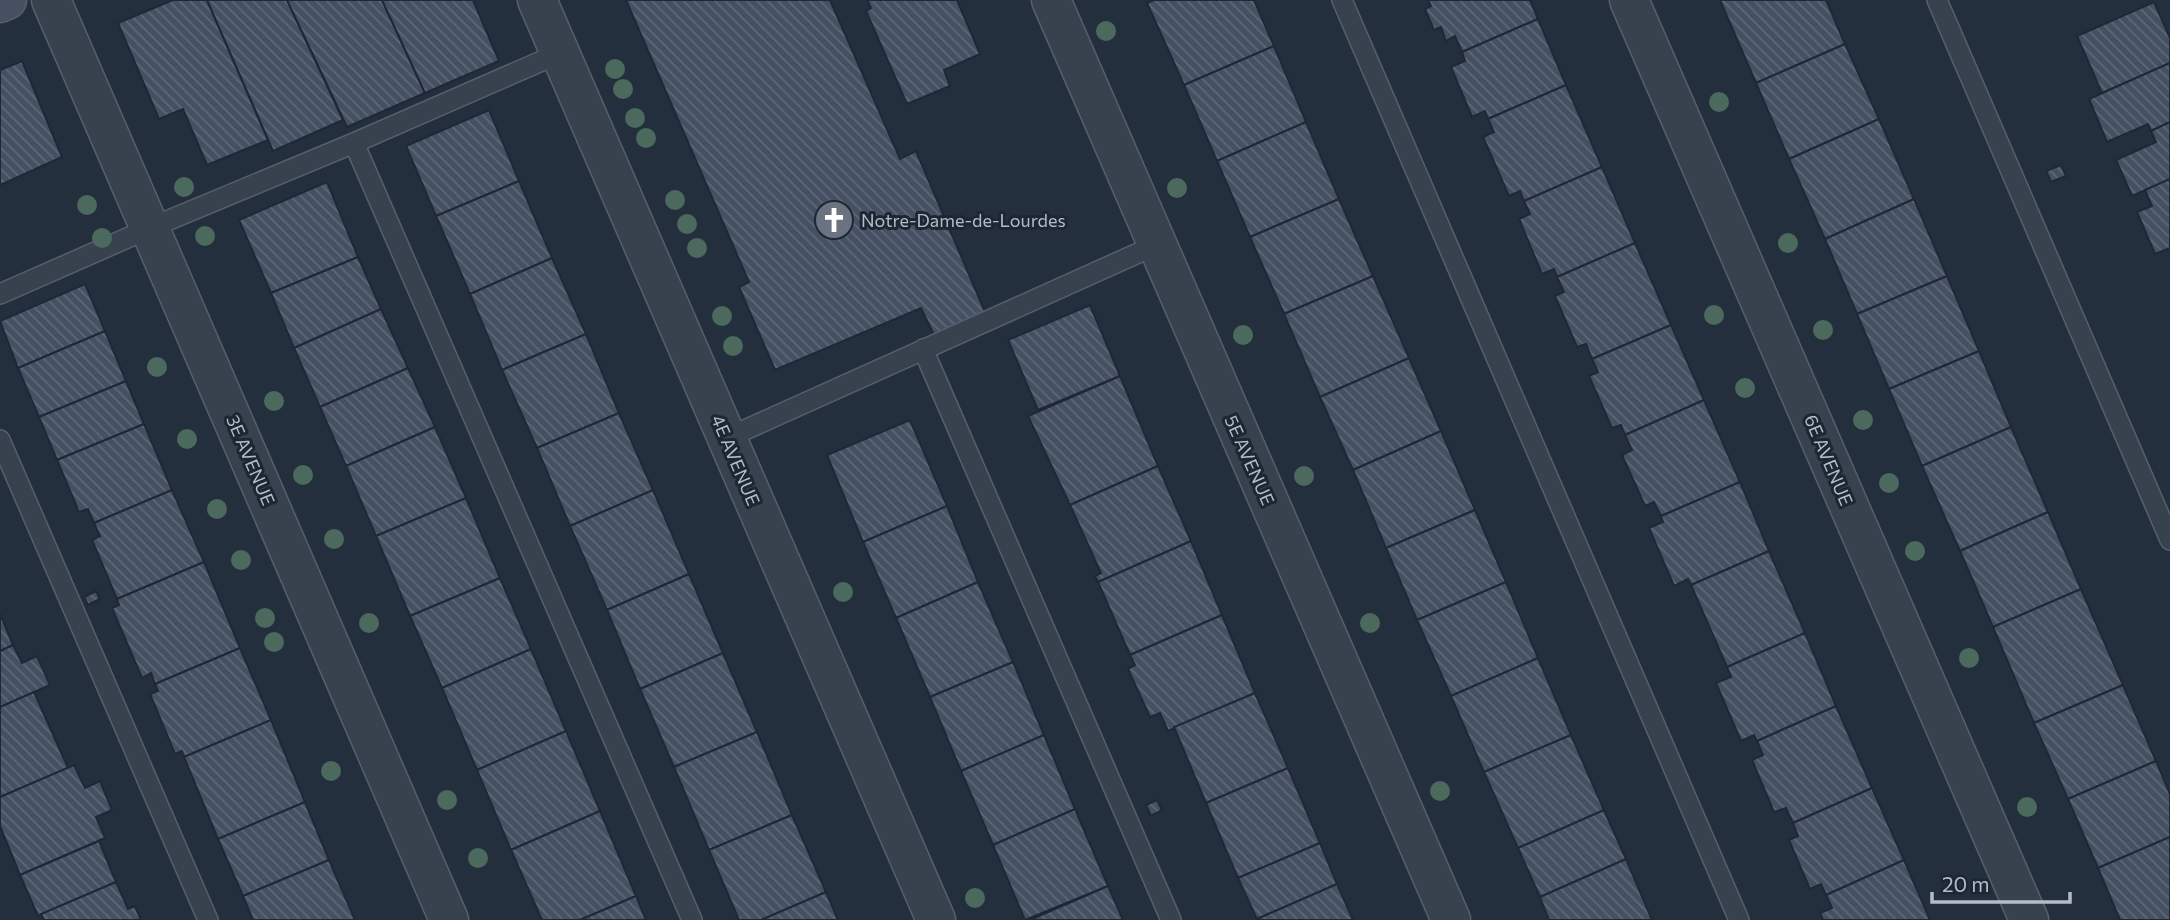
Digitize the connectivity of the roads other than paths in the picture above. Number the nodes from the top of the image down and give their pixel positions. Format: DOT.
graph roads {
  1 [pos="7,0"];
  2 [pos="51,0"];
  3 [pos="537,0"];
  4 [pos="1051,0"];
  5 [pos="1342,0"];
  6 [pos="1629,0"];
  7 [pos="1937,0"];
  8 [pos="0,3"];
  9 [pos="560,52"];
  10 [pos="354,143"];
  11 [pos="150,228"];
  12 [pos="1156,245"];
  13 [pos="0,294"];
  14 [pos="923,349"];
  15 [pos="727,438"];
  16 [pos="0,439"];
  17 [pos="2170,540"];
  18 [pos="208,920"];
  19 [pos="449,920"];
  20 [pos="692,920"];
  21 [pos="936,920"];
  22 [pos="1171,920"];
  23 [pos="1451,920"];
  24 [pos="1740,920"];
  25 [pos="2029,920"];
  1 -- 8 [label="street"];
  2 -- 11 [label="street, 3E AVENUE"];
  3 -- 9 [label="street, 4E AVENUE"];
  4 -- 12 [label="street, 5E AVENUE"];
  5 -- 24 [label="lane"];
  6 -- 25 [label="street, 6E AVENUE"];
  7 -- 17 [label="lane"];
  9 -- 10 [label="lane"];
  9 -- 15 [label="street, 4E AVENUE"];
  10 -- 11 [label="lane"];
  10 -- 20 [label="lane"];
  11 -- 13 [label="lane"];
  11 -- 19 [label="street, 3E AVENUE"];
  12 -- 14 [label="lane"];
  12 -- 23 [label="street, 5E AVENUE"];
  14 -- 15 [label="lane"];
  14 -- 22 [label="lane"];
  15 -- 21 [label="street, 4E AVENUE"];
  16 -- 18 [label="lane"];
}
